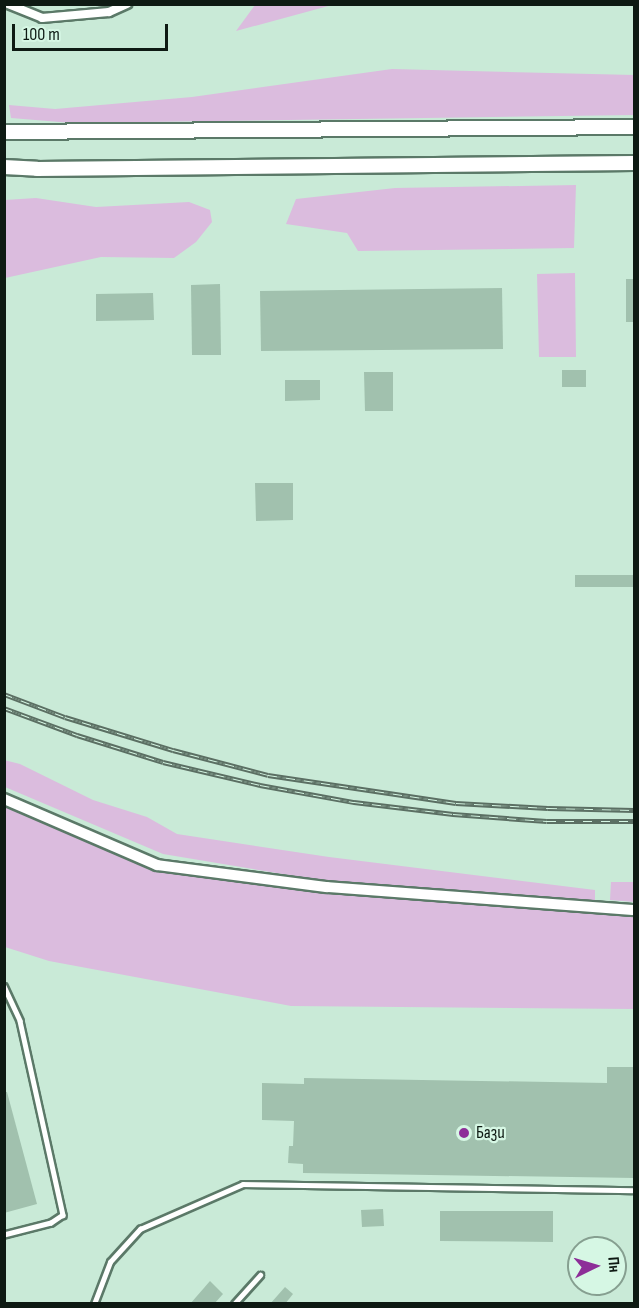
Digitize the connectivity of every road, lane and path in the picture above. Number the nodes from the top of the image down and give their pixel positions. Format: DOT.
graph roads {
  1 [pos="8,4"];
  2 [pos="127,4"];
  3 [pos="634,126"];
  4 [pos="4,132"];
  5 [pos="634,163"];
  6 [pos="4,167"];
  7 [pos="4,799"];
  8 [pos="634,909"];
  9 [pos="4,986"];
  10 [pos="632,1190"];
  11 [pos="4,1235"];
  12 [pos="260,1275"];
  13 [pos="94,1304"];
  14 [pos="234,1304"];
  1 -- 2 [label="street"];
  3 -- 4 [label="main road"];
  5 -- 6 [label="main road"];
  7 -- 8 [label="street"];
  9 -- 11 [label="lane"];
  10 -- 13 [label="lane"];
  12 -- 14 [label="lane"];
}
